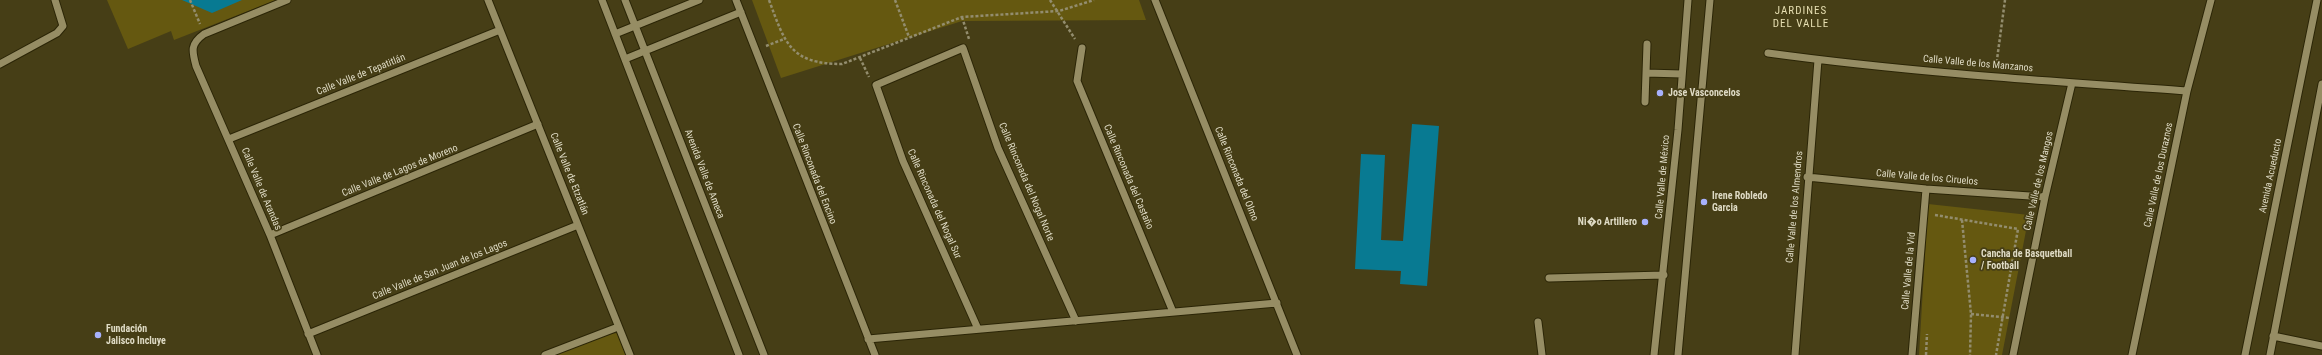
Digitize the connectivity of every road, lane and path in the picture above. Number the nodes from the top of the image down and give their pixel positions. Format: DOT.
graph roads {
  1 [pos="55,0"];
  2 [pos="190,0"];
  3 [pos="287,0"];
  4 [pos="488,0"];
  5 [pos="602,0"];
  6 [pos="625,0"];
  7 [pos="699,0"];
  8 [pos="736,0"];
  9 [pos="769,0"];
  10 [pos="895,0"];
  11 [pos="1050,0"];
  12 [pos="1094,0"];
  13 [pos="1155,0"];
  14 [pos="1688,0"];
  15 [pos="1710,0"];
  16 [pos="2005,0"];
  17 [pos="2211,0"];
  18 [pos="2317,0"];
  19 [pos="1059,11"];
  20 [pos="741,12"];
  21 [pos="962,17"];
  22 [pos="635,26"];
  23 [pos="500,30"];
  24 [pos="204,34"];
  25 [pos="615,34"];
  26 [pos="910,37"];
  27 [pos="784,38"];
  28 [pos="1647,44"];
  29 [pos="963,48"];
  30 [pos="1082,48"];
  31 [pos="755,50"];
  32 [pos="645,51"];
  33 [pos="1768,53"];
  34 [pos="860,58"];
  35 [pos="625,60"];
  36 [pos="1818,60"];
  37 [pos="0,64"];
  38 [pos="1646,73"];
  39 [pos="1682,74"];
  40 [pos="1995,75"];
  41 [pos="2072,83"];
  42 [pos="2322,84"];
  43 [pos="876,85"];
  44 [pos="2187,90"];
  45 [pos="1645,102"];
  46 [pos="538,124"];
  47 [pos="229,139"];
  48 [pos="1807,177"];
  49 [pos="1926,189"];
  50 [pos="2045,197"];
  51 [pos="1962,220"];
  52 [pos="1934,223"];
  53 [pos="578,225"];
  54 [pos="270,235"];
  55 [pos="1664,275"];
  56 [pos="1549,278"];
  57 [pos="1277,303"];
  58 [pos="1173,312"];
  59 [pos="1971,314"];
  60 [pos="2003,317"];
  61 [pos="2020,320"];
  62 [pos="1076,321"];
  63 [pos="1538,322"];
  64 [pos="618,327"];
  65 [pos="978,329"];
  66 [pos="1927,331"];
  67 [pos="308,334"];
  68 [pos="2273,336"];
  69 [pos="868,339"];
  70 [pos="2322,346"];
  71 [pos="317,355"];
  72 [pos="545,355"];
  73 [pos="630,355"];
  74 [pos="738,355"];
  75 [pos="764,355"];
  76 [pos="875,355"];
  77 [pos="1298,355"];
  78 [pos="1542,355"];
  79 [pos="1654,355"];
  80 [pos="1678,355"];
  81 [pos="1794,355"];
  82 [pos="1912,355"];
  83 [pos="1926,355"];
  84 [pos="1970,355"];
  85 [pos="1996,355"];
  86 [pos="2014,355"];
  87 [pos="2132,355"];
  88 [pos="2245,355"];
  89 [pos="2270,355"];
  1 -- 37 [label="street"];
  2 -- 24 [label="path"];
  3 -- 24 [label="street"];
  4 -- 23 [label="street, Calle Valle de Etzatlán"];
  5 -- 25 [label="street"];
  6 -- 22 [label="street, Avenida Valle de Ameca"];
  7 -- 22 [label="street"];
  8 -- 20 [label="street, Calle Rinconada del Encino"];
  9 -- 27 [label="path"];
  10 -- 26 [label="path"];
  11 -- 19 [label="path"];
  12 -- 19 [label="path"];
  13 -- 57 [label="street, Calle Rinconada del Olmo"];
  14 -- 39 [label="street, Calle Valle de México"];
  15 -- 80 [label="street"];
  16 -- 40 [label="path"];
  17 -- 44 [label="street, Calle Valle de los Duraznos"];
  18 -- 88 [label="street, Avenida Acueducto"];
  19 -- 21 [label="path"];
  19 -- 30 [label="path"];
  20 -- 31 [label="street, Calle Rinconada del Encino"];
  20 -- 32 [label="street"];
  21 -- 26 [label="path"];
  21 -- 29 [label="path"];
  22 -- 25 [label="street"];
  22 -- 32 [label="street, Avenida Valle de Ameca"];
  23 -- 46 [label="street, Calle Valle de Etzatlán"];
  23 -- 47 [label="street, Calle Valle de Tepatitlán"];
  24 -- 47 [label="street, Calle Valle de Arandas"];
  25 -- 35 [label="street"];
  26 -- 34 [label="path"];
  27 -- 31 [label="path"];
  27 -- 34 [label="path"];
  28 -- 38 [label="street"];
  29 -- 43 [label="street"];
  29 -- 62 [label="street, Calle Rinconada del Nogal Norte"];
  30 -- 58 [label="street, Calle Rinconada del Castaño"];
  31 -- 69 [label="street, Calle Rinconada del Encino"];
  32 -- 35 [label="street"];
  32 -- 75 [label="street, Avenida Valle de Ameca"];
  33 -- 36 [label="street, Calle Valle de los Manzanos"];
  34 -- 43 [label="path"];
  35 -- 74 [label="street"];
  36 -- 40 [label="street, Calle Valle de los Manzanos"];
  36 -- 48 [label="street, Calle Valle de los Almendros"];
  38 -- 39 [label="street"];
  38 -- 45 [label="street"];
  39 -- 55 [label="street, Calle Valle de México"];
  40 -- 41 [label="street, Calle Valle de los Manzanos"];
  41 -- 44 [label="street, Calle Valle de los Manzanos"];
  41 -- 50 [label="street, Calle Valle de los Mangos"];
  42 -- 68 [label="street"];
  43 -- 65 [label="street, Calle Rinconada del Nogal Sur"];
  44 -- 87 [label="street, Calle Valle de los Duraznos"];
  46 -- 53 [label="street, Calle Valle de Etzatlán"];
  46 -- 54 [label="street, Calle Valle de Lagos de Moreno"];
  47 -- 54 [label="street, Calle Valle de Arandas"];
  48 -- 49 [label="street, Calle Valle de los Ciruelos"];
  48 -- 81 [label="street, Calle Valle de los Almendros"];
  49 -- 50 [label="street, Calle Valle de los Ciruelos"];
  49 -- 82 [label="street, Calle Valle de la Vid"];
  50 -- 61 [label="street, Calle Valle de los Mangos"];
  51 -- 52 [label="path"];
  51 -- 59 [label="path"];
  51 -- 60 [label="path"];
  53 -- 64 [label="street, Calle Valle de Etzatlán"];
  53 -- 67 [label="street, Calle Valle de San Juan de los Lagos"];
  54 -- 67 [label="street, Calle Valle de Arandas"];
  55 -- 56 [label="street"];
  55 -- 79 [label="street, Calle Valle de México"];
  57 -- 58 [label="street"];
  57 -- 77 [label="street, Calle Rinconada del Olmo"];
  58 -- 62 [label="street"];
  59 -- 60 [label="path"];
  59 -- 84 [label="path"];
  60 -- 61 [label="path"];
  60 -- 85 [label="path"];
  61 -- 86 [label="street, Calle Valle de los Mangos"];
  62 -- 65 [label="street"];
  63 -- 78 [label="street"];
  64 -- 72 [label="street"];
  64 -- 73 [label="street, Calle Valle de Etzatlán"];
  65 -- 69 [label="street"];
  66 -- 83 [label="path"];
  67 -- 71 [label="street, Calle Valle de Arandas"];
  68 -- 70 [label="street"];
  68 -- 89 [label="street"];
  69 -- 76 [label="street, Calle Rinconada del Encino"];
}
